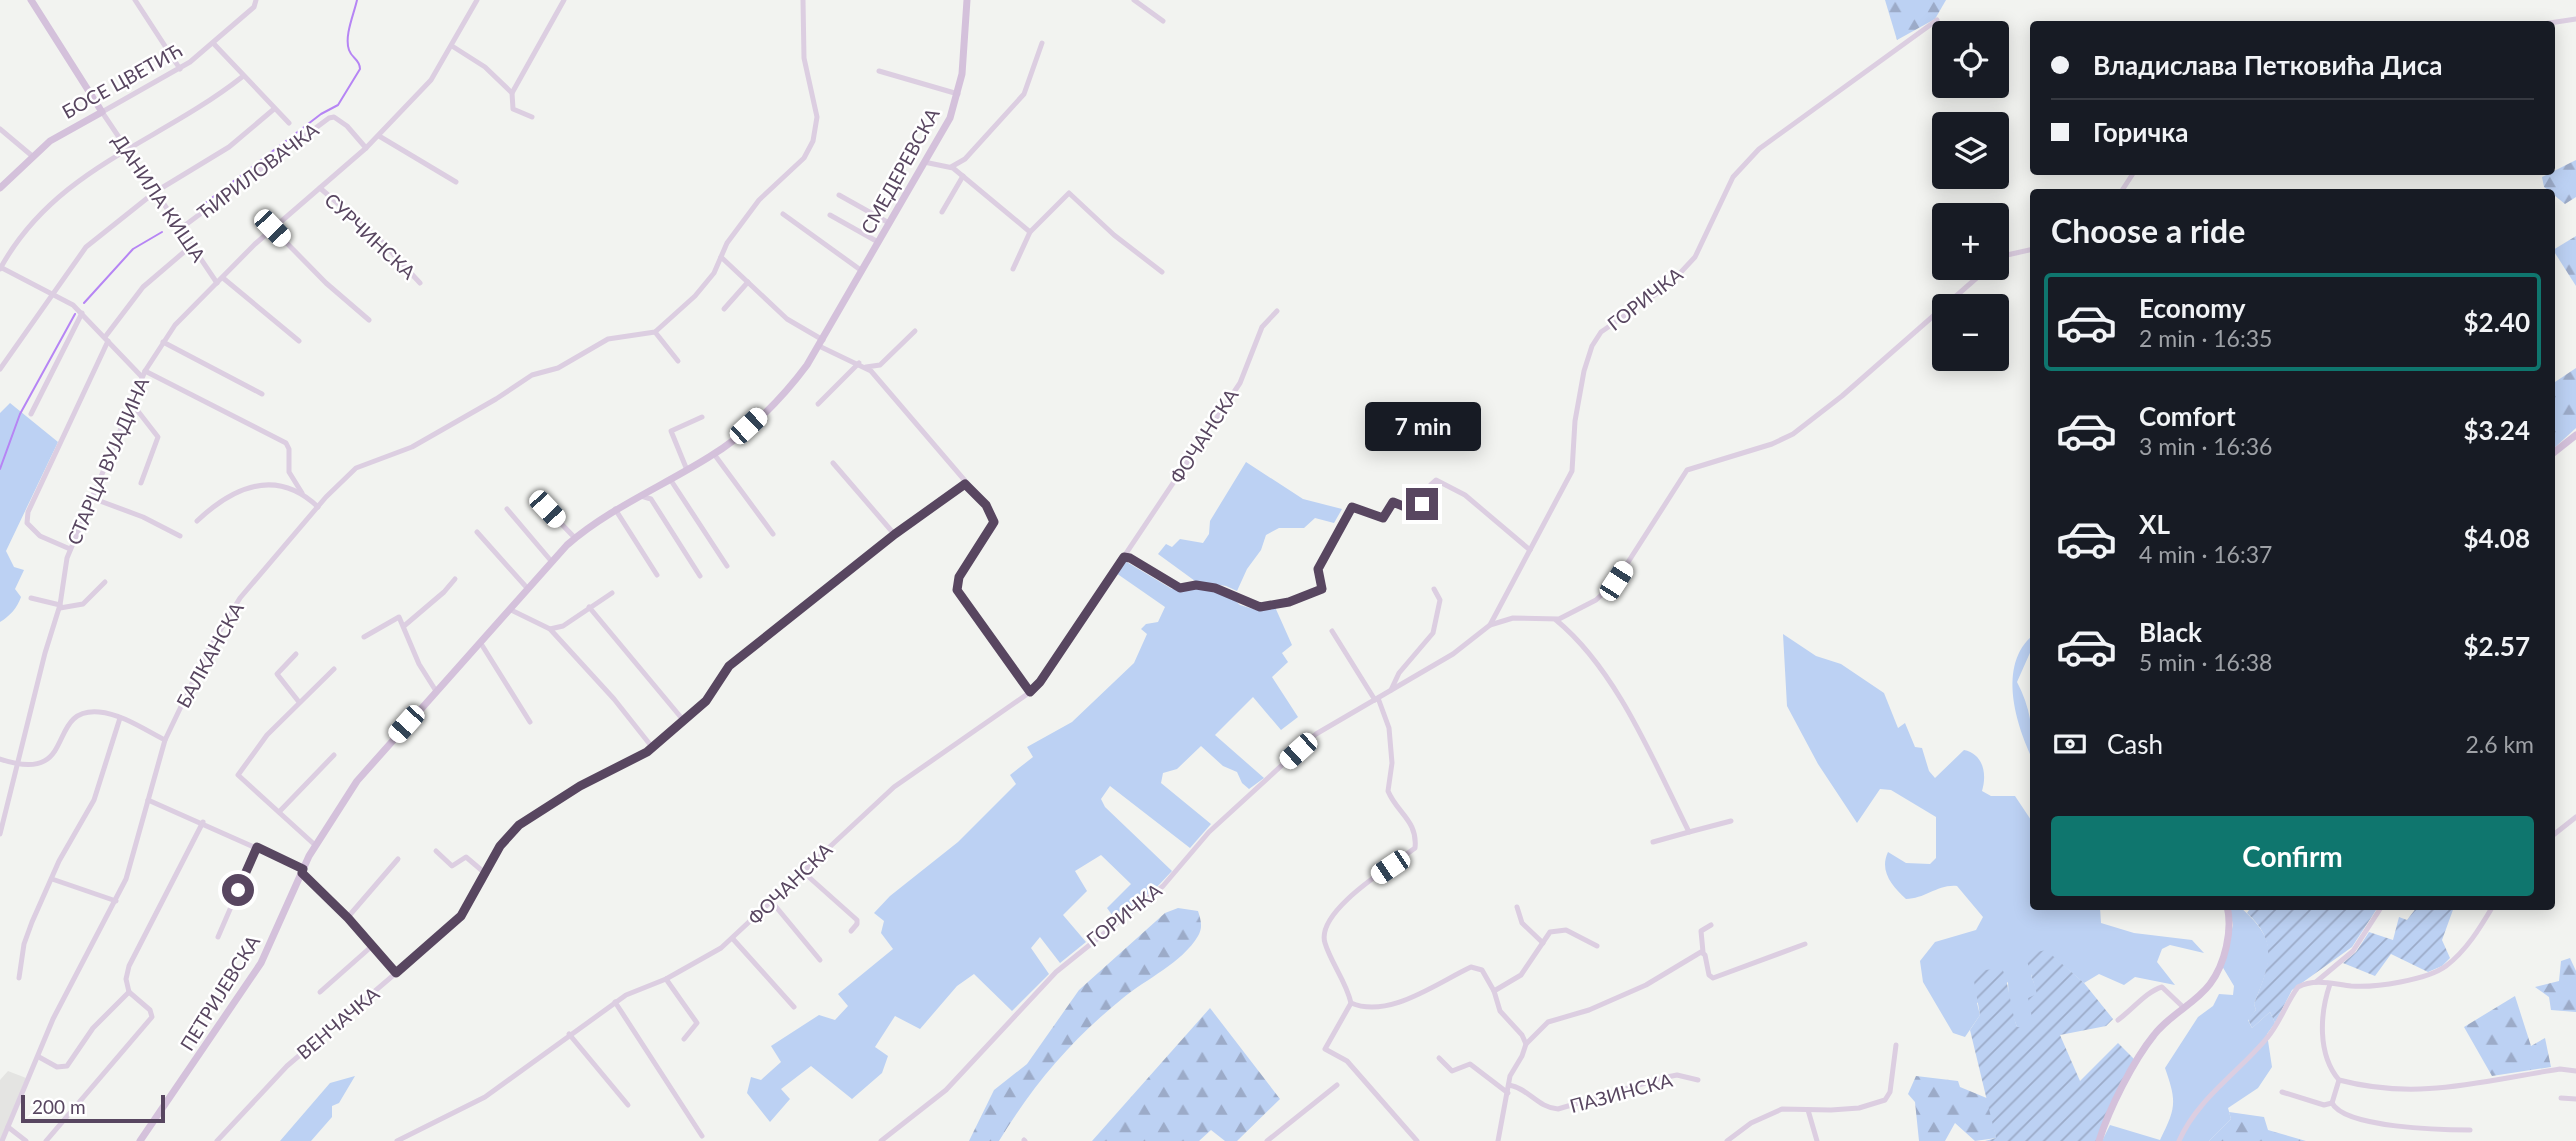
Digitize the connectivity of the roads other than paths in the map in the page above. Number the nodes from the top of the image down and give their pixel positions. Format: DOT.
graph roads {
  1 [pos="32,0"];
  2 [pos="135,0"];
  3 [pos="256,0"];
  4 [pos="477,0"];
  5 [pos="564,0"];
  6 [pos="803,0"];
  7 [pos="967,0"];
  8 [pos="1134,0"];
  9 [pos="2576,19"];
  10 [pos="1937,20"];
  11 [pos="1163,21"];
  12 [pos="2555,22"];
  13 [pos="1042,43"];
  14 [pos="214,44"];
  15 [pos="452,46"];
  16 [pos="180,69"];
  17 [pos="879,71"];
  18 [pos="242,77"];
  19 [pos="512,93"];
  20 [pos="958,94"];
  21 [pos="274,109"];
  22 [pos="102,112"];
  23 [pos="533,117"];
  24 [pos="289,123"];
  25 [pos="0,129"];
  26 [pos="379,135"];
  27 [pos="366,148"];
  28 [pos="126,150"];
  29 [pos="31,155"];
  30 [pos="924,162"];
  31 [pos="951,167"];
  32 [pos="962,176"];
  33 [pos="456,182"];
  34 [pos="0,187"];
  35 [pos="320,188"];
  36 [pos="155,192"];
  37 [pos="839,195"];
  38 [pos="942,212"];
  39 [pos="783,214"];
  40 [pos="830,215"];
  41 [pos="889,223"];
  42 [pos="272,228"];
  43 [pos="180,229"];
  44 [pos="1030,232"];
  45 [pos="878,242"];
  46 [pos="191,246"];
  47 [pos="2030,250"];
  48 [pos="2009,255"];
  49 [pos="721,257"];
  50 [pos="0,268"];
  51 [pos="1013,269"];
  52 [pos="862,271"];
  53 [pos="1162,272"];
  54 [pos="223,278"];
  55 [pos="1974,280"];
  56 [pos="748,282"];
  57 [pos="217,283"];
  58 [pos="420,283"];
  59 [pos="53,293"];
  60 [pos="724,309"];
  61 [pos="1276,311"];
  62 [pos="82,313"];
  63 [pos="369,320"];
  64 [pos="915,331"];
  65 [pos="655,332"];
  66 [pos="107,339"];
  67 [pos="299,341"];
  68 [pos="163,342"];
  69 [pos="821,343"];
  70 [pos="678,360"];
  71 [pos="859,363"];
  72 [pos="866,367"];
  73 [pos="0,369"];
  74 [pos="145,371"];
  75 [pos="142,377"];
  76 [pos="262,394"];
  77 [pos="130,401"];
  78 [pos="818,404"];
  79 [pos="31,414"];
  80 [pos="702,417"];
  81 [pos="2576,435"];
  82 [pos="2555,452"];
  83 [pos="714,454"];
  84 [pos="833,463"];
  85 [pos="687,470"];
  86 [pos="670,480"];
  87 [pos="141,483"];
  88 [pos="965,484"];
  89 [pos="302,493"];
  90 [pos="639,496"];
  91 [pos="92,498"];
  92 [pos="318,508"];
  93 [pos="507,509"];
  94 [pos="547,509"];
  95 [pos="615,509"];
  96 [pos="197,521"];
  97 [pos="477,532"];
  98 [pos="773,534"];
  99 [pos="895,534"];
  100 [pos="180,536"];
  101 [pos="575,538"];
  102 [pos="70,549"];
  103 [pos="1530,550"];
  104 [pos="1124,557"];
  105 [pos="552,562"];
  106 [pos="727,566"];
  107 [pos="657,575"];
  108 [pos="700,576"];
  109 [pos="455,579"];
  110 [pos="105,582"];
  111 [pos="528,589"];
  112 [pos="1434,589"];
  113 [pos="612,593"];
  114 [pos="31,598"];
  115 [pos="60,607"];
  116 [pos="589,607"];
  117 [pos="509,609"];
  118 [pos="1556,620"];
  119 [pos="1490,625"];
  120 [pos="404,626"];
  121 [pos="550,629"];
  122 [pos="1332,631"];
  123 [pos="364,637"];
  124 [pos="480,642"];
  125 [pos="296,654"];
  126 [pos="334,669"];
  127 [pos="1391,690"];
  128 [pos="436,691"];
  129 [pos="1030,692"];
  130 [pos="1377,699"];
  131 [pos="299,702"];
  132 [pos="120,718"];
  133 [pos="684,721"];
  134 [pos="530,722"];
  135 [pos="164,740"];
  136 [pos="652,747"];
  137 [pos="334,755"];
  138 [pos="0,758"];
  139 [pos="17,764"];
  140 [pos="148,800"];
  141 [pos="0,803"];
  142 [pos="8,806"];
  143 [pos="279,812"];
  144 [pos="2576,817"];
  145 [pos="1731,821"];
  146 [pos="203,822"];
  147 [pos="1689,832"];
  148 [pos="0,834"];
  149 [pos="2555,834"];
  150 [pos="1653,842"];
  151 [pos="315,845"];
  152 [pos="257,847"];
  153 [pos="436,851"];
  154 [pos="398,859"];
  155 [pos="303,871"];
  156 [pos="802,871"];
  157 [pos="486,874"];
  158 [pos="52,878"];
  159 [pos="116,901"];
  160 [pos="772,902"];
  161 [pos="1517,907"];
  162 [pos="2228,910"];
  163 [pos="2379,910"];
  164 [pos="2490,910"];
  165 [pos="348,918"];
  166 [pos="1711,925"];
  167 [pos="850,931"];
  168 [pos="218,937"];
  169 [pos="733,939"];
  170 [pos="1543,943"];
  171 [pos="1805,944"];
  172 [pos="372,946"];
  173 [pos="1597,946"];
  174 [pos="1703,952"];
  175 [pos="820,960"];
  176 [pos="396,973"];
  177 [pos="19,978"];
  178 [pos="666,979"];
  179 [pos="2316,982"];
  180 [pos="2330,984"];
  181 [pos="1494,991"];
  182 [pos="129,992"];
  183 [pos="320,992"];
  184 [pos="615,1002"];
  185 [pos="1351,1003"];
  186 [pos="794,1007"];
  187 [pos="2183,1007"];
  188 [pos="2118,1020"];
  189 [pos="569,1034"];
  190 [pos="684,1039"];
  191 [pos="1526,1044"];
  192 [pos="1896,1045"];
  193 [pos="39,1057"];
  194 [pos="1439,1058"];
  195 [pos="2576,1071"];
  196 [pos="1698,1080"];
  197 [pos="2339,1080"];
  198 [pos="1337,1085"];
  199 [pos="1509,1085"];
  200 [pos="2282,1092"];
  201 [pos="1508,1093"];
  202 [pos="2561,1098"];
  203 [pos="2576,1098"];
  204 [pos="2332,1103"];
  205 [pos="628,1105"];
  206 [pos="1808,1110"];
  207 [pos="8,1127"];
  208 [pos="2470,1130"];
  209 [pos="702,1136"];
  210 [pos="407,1139"];
  211 [pos="2,1141"];
  212 [pos="26,1141"];
  213 [pos="46,1141"];
  214 [pos="140,1141"];
  215 [pos="217,1141"];
  216 [pos="397,1141"];
  217 [pos="881,1141"];
  218 [pos="1267,1141"];
  219 [pos="1417,1141"];
  220 [pos="1498,1141"];
  221 [pos="1727,1141"];
  222 [pos="1817,1141"];
  223 [pos="2099,1141"];
  224 [pos="2179,1141"];
  1 -- 22 [label="main road"];
  2 -- 16 [label="street"];
  3 -- 14 [label="street, БОСЕ ЦВЕТИЋ"];
  4 -- 15 [label="street, СТАРЦА ВУЈАДИНА"];
  5 -- 19 [label="street"];
  6 -- 49 [label="street"];
  7 -- 20 [label="main road, СМЕДЕРЕВСКА"];
  8 -- 11 [label="street"];
  9 -- 12 [label="street"];
  10 -- 103 [label="street, ГОРИЧКА"];
  13 -- 31 [label="street"];
  14 -- 16 [label="street, БОСЕ ЦВЕТИЋ"];
  14 -- 18 [label="street"];
  15 -- 19 [label="street"];
  15 -- 26 [label="street, СТАРЦА ВУЈАДИНА"];
  16 -- 22 [label="street, БОСЕ ЦВЕТИЋ"];
  17 -- 20 [label="street"];
  18 -- 21 [label="street"];
  18 -- 28 [label="street"];
  19 -- 23 [label="street"];
  20 -- 30 [label="main road, СМЕДЕРЕВСКА"];
  21 -- 24 [label="street"];
  21 -- 36 [label="street"];
  22 -- 28 [label="street, ДАНИЛА КИША"];
  22 -- 29 [label="main road, БОСЕ ЦВЕТИЋ"];
  25 -- 29 [label="street"];
  26 -- 27 [label="street, СТАРЦА ВУЈАДИНА"];
  26 -- 33 [label="street"];
  27 -- 35 [label="street, СТАРЦА ВУЈАДИНА"];
  27 -- 43 [label="street, ЋИРИЛОВАЧКА"];
  28 -- 36 [label="street, ДАНИЛА КИША"];
  28 -- 50 [label="street"];
  29 -- 34 [label="main road, БОСЕ ЦВЕТИЋ"];
  30 -- 31 [label="street"];
  30 -- 41 [label="main road, СМЕДЕРЕВСКА"];
  31 -- 32 [label="street"];
  32 -- 38 [label="street"];
  32 -- 44 [label="street"];
  35 -- 42 [label="street, СТАРЦА ВУЈАДИНА"];
  35 -- 58 [label="street, СУРЧИНСКА"];
  36 -- 43 [label="street, ДАНИЛА КИША"];
  36 -- 59 [label="street"];
  37 -- 41 [label="street"];
  39 -- 52 [label="street"];
  40 -- 45 [label="street"];
  41 -- 45 [label="main road, СМЕДЕРЕВСКА"];
  42 -- 54 [label="street, СТАРЦА ВУЈАДИНА"];
  42 -- 63 [label="street"];
  43 -- 46 [label="street, ДАНИЛА КИША"];
  44 -- 51 [label="street"];
  44 -- 53 [label="street"];
  45 -- 52 [label="main road, СМЕДЕРЕВСКА"];
  46 -- 57 [label="street, ДАНИЛА КИША"];
  46 -- 66 [label="street"];
  47 -- 48 [label="street"];
  49 -- 56 [label="street"];
  49 -- 65 [label="street"];
  50 -- 59 [label="street"];
  52 -- 69 [label="main road, ПЕТРИЈЕВСКА"];
  54 -- 57 [label="street, СТАРЦА ВУЈАДИНА"];
  54 -- 67 [label="street"];
  55 -- 118 [label="street, ГОРИЧКА"];
  56 -- 60 [label="street"];
  56 -- 69 [label="street"];
  57 -- 68 [label="street, СТАРЦА ВУЈАДИНА"];
  59 -- 62 [label="street"];
  59 -- 73 [label="street"];
  61 -- 104 [label="street, ФОЧАНСКА"];
  62 -- 66 [label="street"];
  62 -- 79 [label="street"];
  64 -- 72 [label="street"];
  65 -- 70 [label="street"];
  65 -- 92 [label="street, БАЛКАНСКА"];
  66 -- 75 [label="street"];
  66 -- 102 [label="street"];
  68 -- 74 [label="street, СТАРЦА ВУЈАДИНА"];
  68 -- 76 [label="street"];
  69 -- 71 [label="street"];
  69 -- 83 [label="main road, ПЕТРИЈЕВСКА"];
  71 -- 72 [label="street"];
  71 -- 78 [label="street"];
  72 -- 88 [label="street"];
  74 -- 75 [label="street, СТАРЦА ВУЈАДИНА"];
  74 -- 89 [label="street"];
  75 -- 77 [label="street, СТАРЦА ВУЈАДИНА"];
  77 -- 87 [label="street"];
  77 -- 91 [label="street, СТАРЦА ВУЈАДИНА"];
  80 -- 85 [label="street"];
  81 -- 82 [label="main road"];
  83 -- 85 [label="main road, ПЕТРИЈЕВСКА"];
  83 -- 98 [label="street"];
  84 -- 99 [label="street"];
  85 -- 86 [label="main road, ПЕТРИЈЕВСКА"];
  86 -- 90 [label="main road, ПЕТРИЈЕВСКА"];
  86 -- 106 [label="street"];
  88 -- 99 [label="street, ВЕНЧАЧКА"];
  88 -- 129 [label="street"];
  89 -- 92 [label="street"];
  89 -- 96 [label="street"];
  90 -- 95 [label="main road, ПЕТРИЈЕВСКА"];
  90 -- 108 [label="street"];
  91 -- 100 [label="street"];
  91 -- 102 [label="street, СТАРЦА ВУЈАДИНА"];
  92 -- 135 [label="street, БАЛКАНСКА"];
  93 -- 105 [label="street"];
  94 -- 101 [label="street"];
  95 -- 101 [label="main road, ПЕТРИЈЕВСКА"];
  95 -- 107 [label="street"];
  97 -- 111 [label="street"];
  99 -- 133 [label="street, ВЕНЧАЧКА"];
  101 -- 105 [label="main road, ПЕТРИЈЕВСКА"];
  102 -- 115 [label="street, СТАРЦА ВУЈАДИНА"];
  103 -- 104 [label="street"];
  103 -- 119 [label="street, ГОРИЧКА"];
  104 -- 129 [label="street, ФОЧАНСКА"];
  105 -- 111 [label="main road, ПЕТРИЈЕВСКА"];
  109 -- 120 [label="street"];
  110 -- 115 [label="street"];
  111 -- 117 [label="main road, ПЕТРИЈЕВСКА"];
  112 -- 127 [label="street, ГОРИЧКА"];
  113 -- 116 [label="street"];
  114 -- 115 [label="street"];
  115 -- 139 [label="street, СТАРЦА ВУЈАДИНА"];
  116 -- 121 [label="street"];
  116 -- 133 [label="street"];
  117 -- 121 [label="street"];
  117 -- 124 [label="main road, ПЕТРИЈЕВСКА"];
  118 -- 119 [label="street, ГОРИЧКА"];
  118 -- 147 [label="street"];
  119 -- 127 [label="street, ГОРИЧКА"];
  120 -- 123 [label="street"];
  120 -- 128 [label="street"];
  121 -- 136 [label="street"];
  122 -- 130 [label="street"];
  124 -- 128 [label="main road, ПЕТРИЈЕВСКА"];
  124 -- 134 [label="street"];
  125 -- 131 [label="street"];
  126 -- 131 [label="street"];
  127 -- 130 [label="street, ГОРИЧКА"];
  128 -- 151 [label="main road, ПЕТРИЈЕВСКА"];
  129 -- 156 [label="street, ФОЧАНСКА"];
  130 -- 185 [label="street"];
  130 -- 217 [label="street, ГОРИЧКА"];
  131 -- 143 [label="street"];
  132 -- 135 [label="street"];
  132 -- 139 [label="street"];
  132 -- 158 [label="street"];
  133 -- 136 [label="street, ВЕНЧАЧКА"];
  135 -- 140 [label="street, БАЛКАНСКА"];
  136 -- 157 [label="street, ВЕНЧАЧКА"];
  137 -- 143 [label="street"];
  138 -- 139 [label="street"];
  139 -- 142 [label="street, СТАРЦА ВУЈАДИНА"];
  140 -- 146 [label="street"];
  140 -- 159 [label="street, БАЛКАНСКА"];
  141 -- 142 [label="street"];
  142 -- 148 [label="street, СТАРЦА ВУЈАДИНА"];
  143 -- 151 [label="street"];
  144 -- 149 [label="street"];
  145 -- 147 [label="street"];
  146 -- 152 [label="street"];
  146 -- 182 [label="street"];
  147 -- 150 [label="street"];
  151 -- 155 [label="main road, ПЕТРИЈЕВСКА"];
  152 -- 155 [label="street"];
  152 -- 168 [label="street"];
  153 -- 157 [label="street"];
  154 -- 165 [label="street"];
  155 -- 165 [label="street"];
  155 -- 214 [label="main road, ПЕТРИЈЕВСКА"];
  156 -- 160 [label="street, ФОЧАНСКА"];
  156 -- 167 [label="street"];
  157 -- 176 [label="street, ВЕНЧАЧКА"];
  158 -- 159 [label="street"];
  158 -- 177 [label="street"];
  159 -- 193 [label="street, БАЛКАНСКА"];
  160 -- 169 [label="street, ФОЧАНСКА"];
  160 -- 175 [label="street"];
  161 -- 170 [label="street"];
  162 -- 187 [label="main road"];
  163 -- 179 [label="street"];
  164 -- 180 [label="street"];
  165 -- 172 [label="street"];
  166 -- 174 [label="street"];
  169 -- 178 [label="street, ФОЧАНСКА"];
  169 -- 186 [label="street"];
  170 -- 173 [label="street"];
  170 -- 181 [label="street"];
  171 -- 174 [label="street"];
  172 -- 176 [label="street"];
  172 -- 183 [label="street"];
  174 -- 191 [label="street"];
  176 -- 215 [label="street, ВЕНЧАЧКА"];
  178 -- 184 [label="street, ФОЧАНСКА"];
  178 -- 190 [label="street"];
  179 -- 180 [label="street"];
  179 -- 224 [label="street"];
  180 -- 197 [label="street"];
  181 -- 185 [label="street"];
  181 -- 191 [label="street"];
  182 -- 193 [label="street"];
  182 -- 213 [label="street"];
  184 -- 189 [label="street, ФОЧАНСКА"];
  184 -- 209 [label="street"];
  185 -- 219 [label="street"];
  187 -- 188 [label="street"];
  187 -- 223 [label="main road"];
  189 -- 205 [label="street"];
  189 -- 210 [label="street, ФОЧАНСКА"];
  191 -- 199 [label="street"];
  192 -- 206 [label="street"];
  193 -- 207 [label="street, БАЛКАНСКА"];
  194 -- 201 [label="street"];
  195 -- 197 [label="street"];
  196 -- 199 [label="street, ПАЗИНСКА"];
  197 -- 204 [label="street"];
  198 -- 218 [label="street"];
  199 -- 201 [label="street"];
  200 -- 204 [label="street"];
  201 -- 220 [label="street"];
  202 -- 203 [label="street"];
  204 -- 208 [label="street"];
  206 -- 221 [label="street"];
  206 -- 222 [label="street"];
  207 -- 211 [label="street, БАЛКАНСКА"];
  207 -- 212 [label="street"];
  210 -- 216 [label="street, ФОЧАНСКА"];
}
